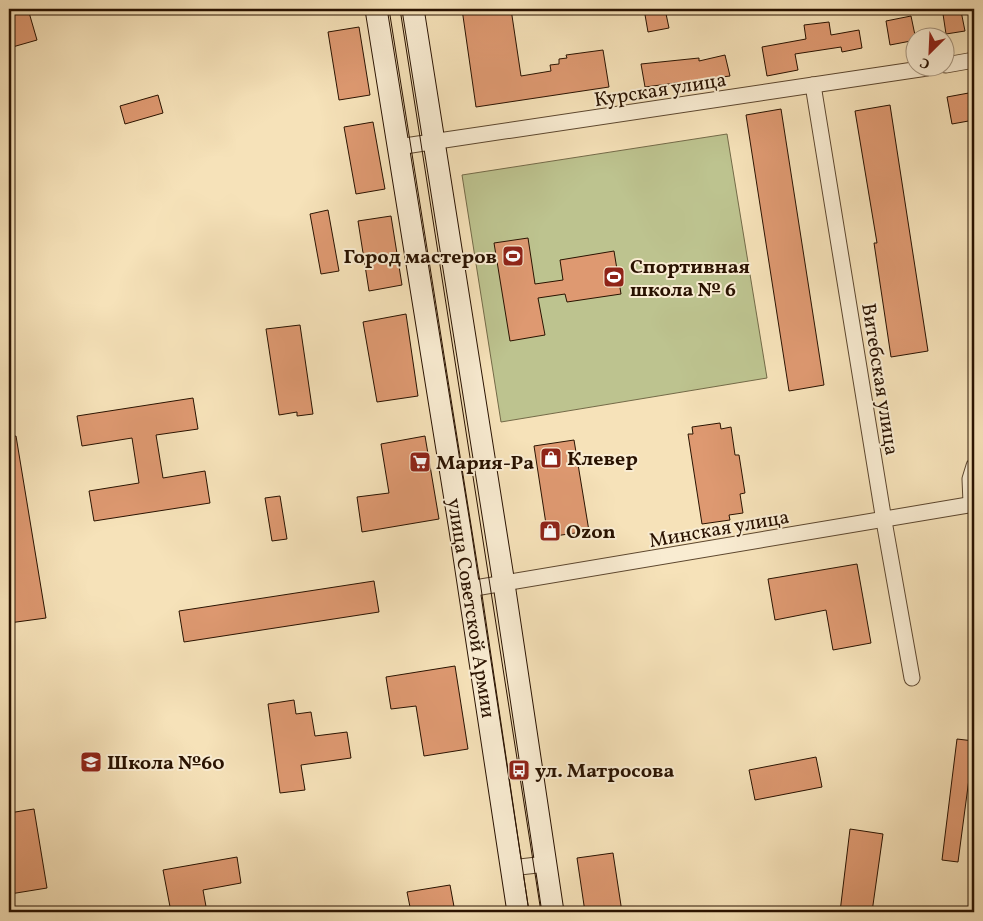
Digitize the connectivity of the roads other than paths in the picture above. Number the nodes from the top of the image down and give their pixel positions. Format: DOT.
graph roads {
  1 [pos="376,9"];
  2 [pos="413,9"];
  3 [pos="974,60"];
  4 [pos="956,63"];
  5 [pos="906,71"];
  6 [pos="813,85"];
  7 [pos="434,143"];
  8 [pos="398,148"];
  9 [pos="974,466"];
  10 [pos="973,503"];
  11 [pos="884,521"];
  12 [pos="504,584"];
  13 [pos="469,589"];
  14 [pos="912,678"];
  15 [pos="546,864"];
  16 [pos="511,868"];
  17 [pos="518,912"];
  18 [pos="553,912"];
  1 -- 8 [label="main road, улица Советской Армии"];
  2 -- 7 [label="main road, улица Советской Армии"];
  3 -- 4 [label="street"];
  5 -- 6 [label="street, Курская улица"];
  6 -- 7 [label="street, Курская улица"];
  6 -- 11 [label="street, Витебская улица"];
  7 -- 8 [label="street, Курская улица"];
  7 -- 12 [label="main road, улица Советской Армии"];
  8 -- 13 [label="main road, улица Советской Армии"];
  9 -- 10 [label="street"];
  10 -- 11 [label="street, Минская улица"];
  11 -- 12 [label="street, Минская улица"];
  11 -- 14 [label="street, Витебская улица"];
  12 -- 13 [label="street, Минская улица"];
  12 -- 15 [label="main road, улица Советской Армии"];
  13 -- 16 [label="main road, улица Советской Армии"];
  15 -- 16 [label="street"];
  15 -- 18 [label="main road, улица Советской Армии"];
  16 -- 17 [label="main road, улица Советской Армии"];
}
